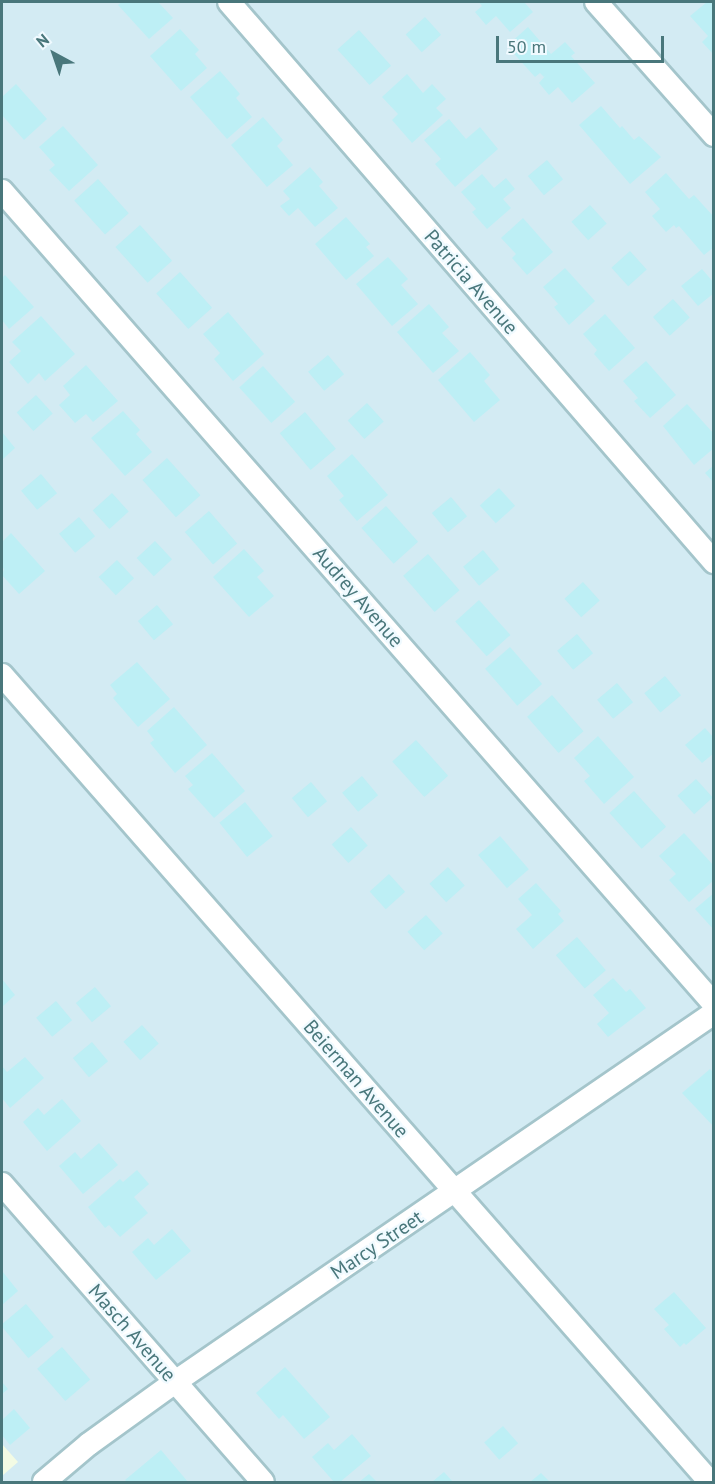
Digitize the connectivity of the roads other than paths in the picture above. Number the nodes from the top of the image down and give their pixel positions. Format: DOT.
graph roads {
  1 [pos="229,2"];
  2 [pos="596,2"];
  3 [pos="714,135"];
  4 [pos="2,191"];
  5 [pos="714,562"];
  6 [pos="2,675"];
  7 [pos="714,1004"];
  8 [pos="714,1014"];
  9 [pos="2,1184"];
  10 [pos="454,1192"];
  11 [pos="175,1382"];
  12 [pos="44,1482"];
  13 [pos="262,1482"];
  14 [pos="710,1482"];
  1 -- 5 [label="street, Patricia Avenue"];
  2 -- 3 [label="street"];
  4 -- 7 [label="street, Audrey Avenue"];
  6 -- 10 [label="street, Beierman Avenue"];
  8 -- 10 [label="street, Marcy Street"];
  9 -- 11 [label="street, Masch Avenue"];
  10 -- 11 [label="street, Marcy Street"];
  10 -- 14 [label="street, Beierman Avenue"];
  11 -- 12 [label="street, Marcy Street"];
  11 -- 13 [label="street, Masch Avenue"];
}
